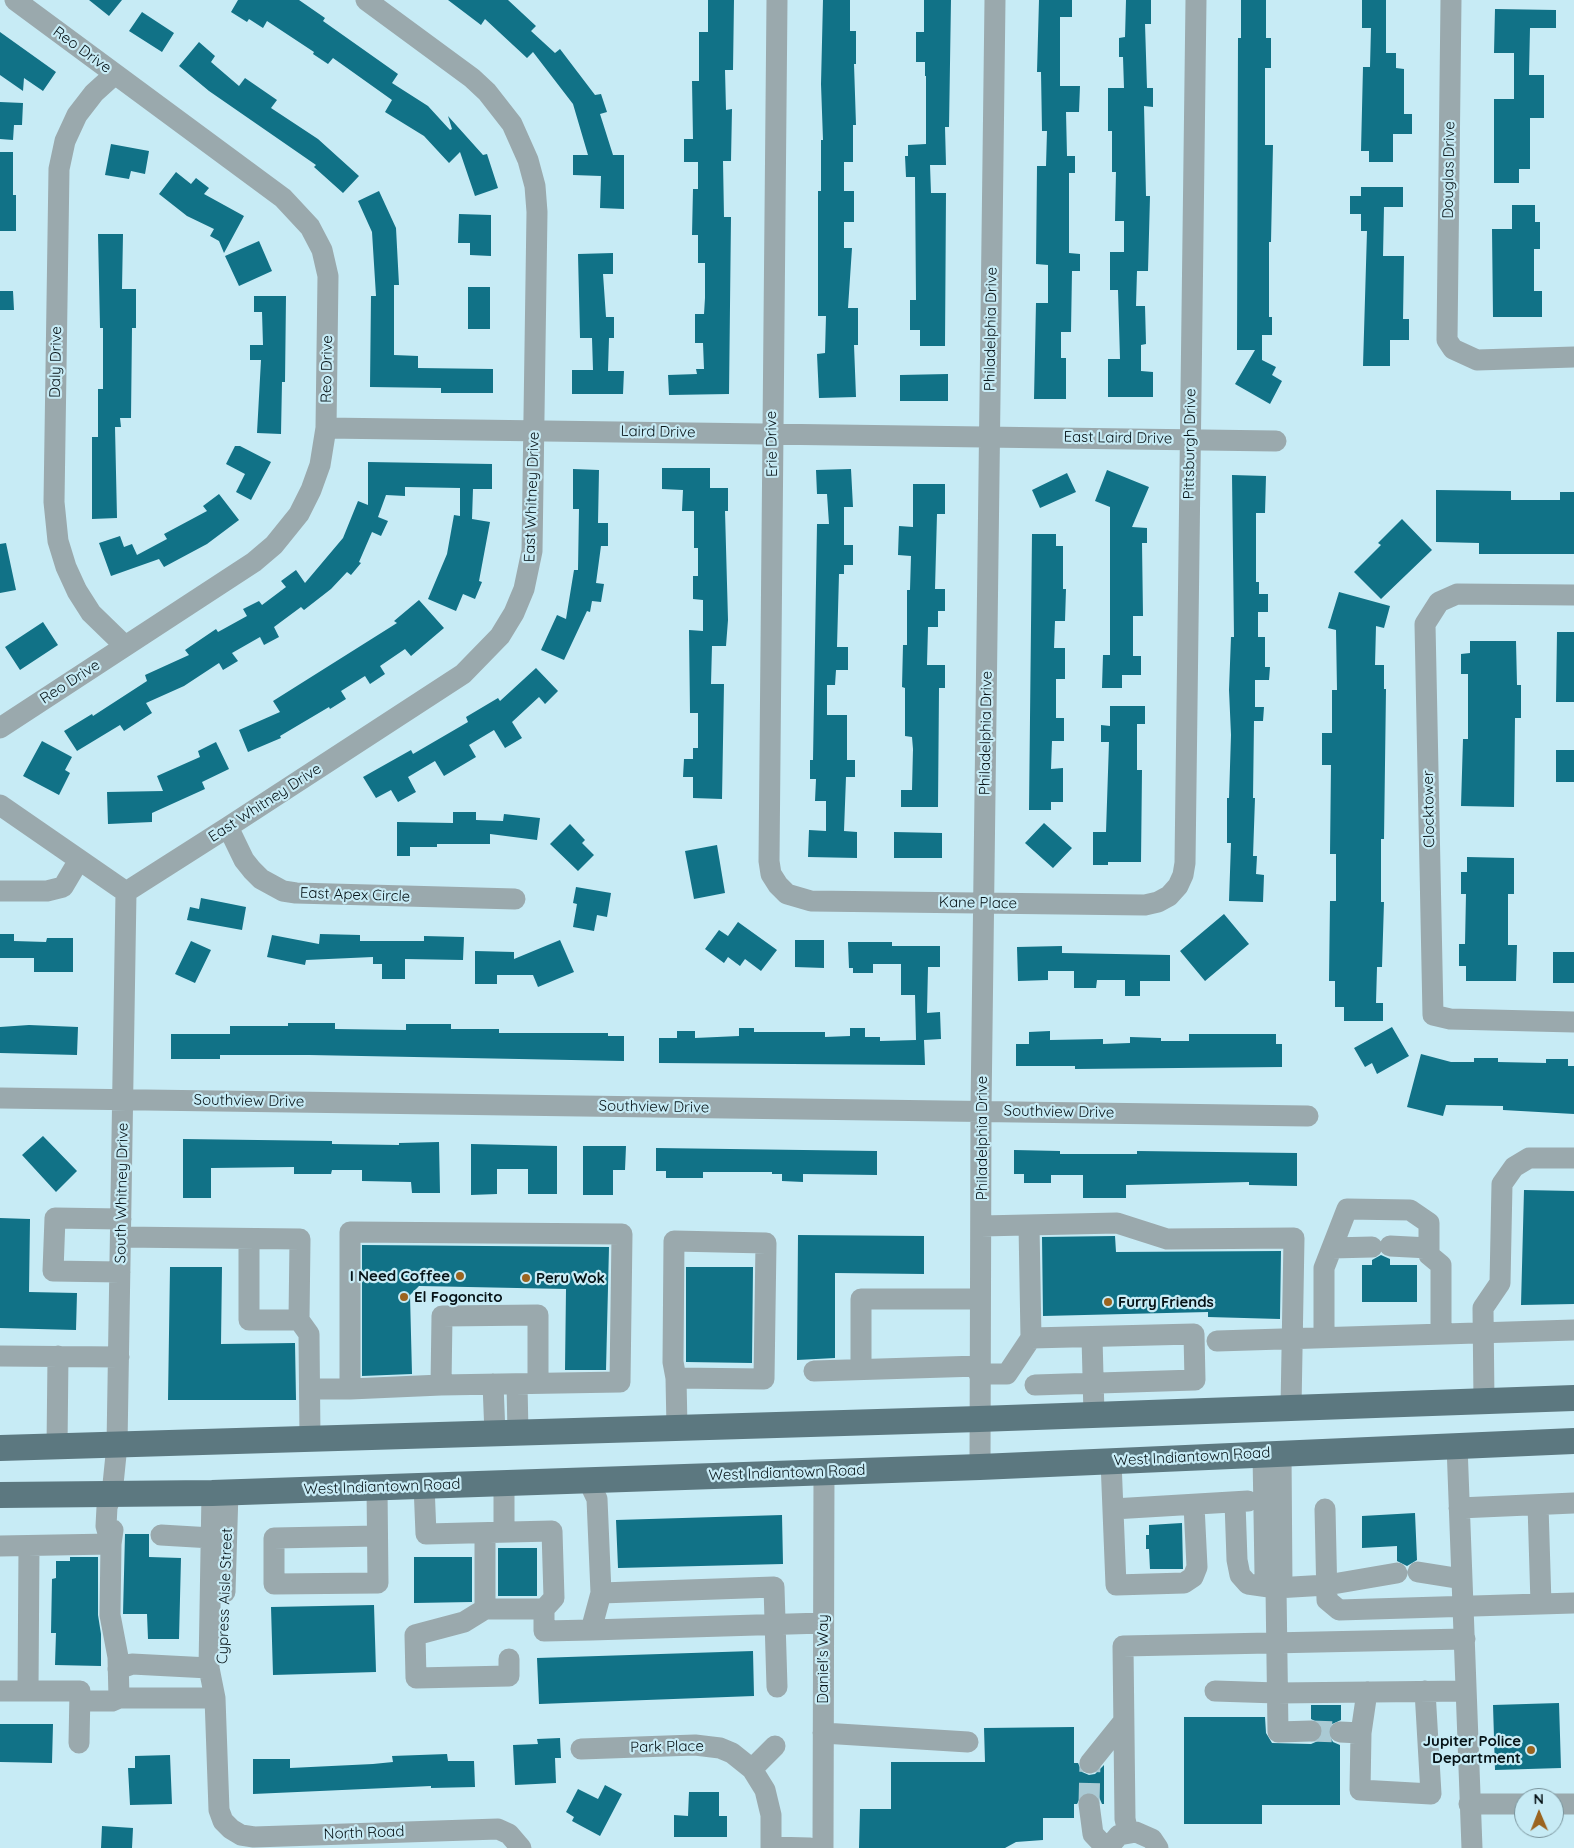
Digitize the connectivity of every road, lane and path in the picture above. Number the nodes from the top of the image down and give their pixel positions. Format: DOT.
graph roads {
  1 [pos="15,0"];
  2 [pos="366,0"];
  3 [pos="777,0"];
  4 [pos="995,0"];
  5 [pos="1196,0"];
  6 [pos="1451,0"];
  7 [pos="115,74"];
  8 [pos="1574,357"];
  9 [pos="326,428"];
  10 [pos="534,431"];
  11 [pos="774,434"];
  12 [pos="990,437"];
  13 [pos="1190,439"];
  14 [pos="1276,442"];
  15 [pos="1574,595"];
  16 [pos="125,646"];
  17 [pos="0,728"];
  18 [pos="0,805"];
  19 [pos="228,827"];
  20 [pos="80,860"];
  21 [pos="778,885"];
  22 [pos="1178,886"];
  23 [pos="0,890"];
  24 [pos="126,892"];
  25 [pos="515,900"];
  26 [pos="984,903"];
  27 [pos="1574,1022"];
  28 [pos="0,1098"];
  29 [pos="123,1100"];
  30 [pos="981,1111"];
  31 [pos="1308,1116"];
  32 [pos="1574,1158"];
  33 [pos="1028,1225"];
  34 [pos="981,1226"];
  35 [pos="121,1228"];
  36 [pos="249,1239"];
  37 [pos="1332,1248"];
  38 [pos="1429,1248"];
  39 [pos="120,1272"];
  40 [pos="980,1299"];
  41 [pos="299,1320"];
  42 [pos="1574,1330"];
  43 [pos="1484,1332"];
  44 [pos="1441,1333"];
  45 [pos="1092,1337"];
  46 [pos="1324,1337"];
  47 [pos="1031,1338"];
  48 [pos="1292,1338"];
  49 [pos="1217,1341"];
  50 [pos="0,1356"];
  51 [pos="58,1356"];
  52 [pos="119,1357"];
  53 [pos="861,1369"];
  54 [pos="979,1370"];
  55 [pos="814,1371"];
  56 [pos="676,1378"];
  57 [pos="538,1383"];
  58 [pos="1093,1383"];
  59 [pos="493,1384"];
  60 [pos="517,1384"];
  61 [pos="442,1385"];
  62 [pos="1035,1385"];
  63 [pos="350,1388"];
  64 [pos="310,1389"];
  65 [pos="1574,1398"];
  66 [pos="1484,1402"];
  67 [pos="1291,1408"];
  68 [pos="1094,1415"];
  69 [pos="979,1419"];
  70 [pos="677,1428"];
  71 [pos="507,1434"];
  72 [pos="310,1439"];
  73 [pos="1574,1440"];
  74 [pos="117,1445"];
  75 [pos="1457,1445"];
  76 [pos="57,1447"];
  77 [pos="0,1448"];
  78 [pos="1272,1453"];
  79 [pos="1111,1461"];
  80 [pos="980,1467"];
  81 [pos="824,1471"];
  82 [pos="588,1480"];
  83 [pos="504,1482"];
  84 [pos="424,1485"];
  85 [pos="377,1487"];
  86 [pos="220,1492"];
  87 [pos="112,1494"];
  88 [pos="0,1495"];
  89 [pos="1263,1497"];
  90 [pos="1235,1502"];
  91 [pos="1574,1503"];
  92 [pos="1194,1505"];
  93 [pos="1538,1505"];
  94 [pos="1459,1508"];
  95 [pos="1113,1509"];
  96 [pos="1326,1509"];
  97 [pos="494,1533"];
  98 [pos="161,1534"];
  99 [pos="377,1536"];
  100 [pos="212,1538"];
  101 [pos="110,1544"];
  102 [pos="0,1546"];
  103 [pos="29,1546"];
  104 [pos="1418,1572"];
  105 [pos="1397,1573"];
  106 [pos="1462,1579"];
  107 [pos="1327,1585"];
  108 [pos="1279,1588"];
  109 [pos="601,1593"];
  110 [pos="1574,1603"];
  111 [pos="1541,1604"];
  112 [pos="1463,1606"];
  113 [pos="485,1609"];
  114 [pos="544,1610"];
  115 [pos="823,1623"];
  116 [pos="775,1624"];
  117 [pos="591,1630"];
  118 [pos="1465,1639"];
  119 [pos="1276,1643"];
  120 [pos="509,1659"];
  121 [pos="209,1668"];
  122 [pos="118,1669"];
  123 [pos="777,1687"];
  124 [pos="0,1691"];
  125 [pos="28,1691"];
  126 [pos="1215,1691"];
  127 [pos="1425,1691"];
  128 [pos="1466,1691"];
  129 [pos="1367,1692"];
  130 [pos="1277,1693"];
  131 [pos="119,1698"];
  132 [pos="215,1698"];
  133 [pos="80,1701"];
  134 [pos="1123,1722"];
  135 [pos="1311,1731"];
  136 [pos="823,1733"];
  137 [pos="968,1742"];
  138 [pos="79,1743"];
  139 [pos="776,1746"];
  140 [pos="581,1749"];
  141 [pos="1090,1763"];
  142 [pos="752,1769"];
  143 [pos="1089,1804"];
  144 [pos="1469,1804"];
  145 [pos="1514,1804"];
  146 [pos="223,1821"];
  147 [pos="1128,1832"];
  148 [pos="515,1841"];
  149 [pos="293,1842"];
  150 [pos="771,1848"];
  151 [pos="810,1848"];
  152 [pos="823,1848"];
  153 [pos="1107,1848"];
  154 [pos="1158,1848"];
  155 [pos="1472,1848"];
  1 -- 7 [label="street, Reo Drive"];
  2 -- 10 [label="street, East Whitney Drive"];
  3 -- 11 [label="street, Erie Drive"];
  4 -- 12 [label="street, Philadelphia Drive"];
  5 -- 13 [label="street, Pittsburgh Drive"];
  6 -- 8 [label="street, Douglas Drive"];
  7 -- 9 [label="street, Reo Drive"];
  7 -- 16 [label="street, Daly Drive"];
  9 -- 10 [label="street, Laird Drive"];
  9 -- 16 [label="street, Reo Drive"];
  10 -- 11 [label="street, Laird Drive"];
  10 -- 19 [label="street, East Whitney Drive"];
  11 -- 12 [label="street, Laird Drive"];
  11 -- 21 [label="street, Erie Drive"];
  12 -- 13 [label="street, East Laird Drive"];
  12 -- 26 [label="street, Philadelphia Drive"];
  13 -- 14 [label="street, East Laird Drive"];
  13 -- 22 [label="street, Pittsburgh Drive"];
  15 -- 27 [label="street, Clocktower"];
  16 -- 17 [label="street, Reo Drive"];
  18 -- 20 [label="street"];
  19 -- 24 [label="street, East Whitney Drive"];
  19 -- 25 [label="street, East Apex Circle"];
  20 -- 23 [label="street"];
  20 -- 24 [label="street"];
  21 -- 26 [label="street, Kane Place"];
  22 -- 26 [label="street, Kane Place"];
  24 -- 29 [label="street, South Whitney Drive"];
  26 -- 30 [label="street, Philadelphia Drive"];
  28 -- 29 [label="street, Southview Drive"];
  29 -- 30 [label="street, Southview Drive"];
  29 -- 35 [label="street, South Whitney Drive"];
  30 -- 31 [label="street, Southview Drive"];
  30 -- 34 [label="street, Philadelphia Drive"];
  32 -- 43 [label="street"];
  33 -- 34 [label="street"];
  33 -- 47 [label="street"];
  33 -- 48 [label="street"];
  34 -- 40 [label="street, Philadelphia Drive"];
  35 -- 36 [label="street"];
  35 -- 39 [label="street, South Whitney Drive"];
  35 -- 39 [label="street"];
  36 -- 41 [label="street"];
  36 -- 41 [label="street"];
  37 -- 38 [label="street"];
  37 -- 38 [label="street"];
  37 -- 46 [label="street"];
  38 -- 44 [label="street"];
  39 -- 52 [label="street, South Whitney Drive"];
  40 -- 53 [label="street"];
  40 -- 54 [label="street, Philadelphia Drive"];
  41 -- 64 [label="street"];
  42 -- 43 [label="street"];
  43 -- 44 [label="street"];
  43 -- 66 [label="street"];
  44 -- 46 [label="street"];
  45 -- 47 [label="street"];
  45 -- 58 [label="street"];
  45 -- 58 [label="street"];
  46 -- 48 [label="street"];
  47 -- 54 [label="street"];
  48 -- 49 [label="street"];
  48 -- 67 [label="street"];
  50 -- 51 [label="street"];
  51 -- 52 [label="street"];
  51 -- 76 [label="street"];
  52 -- 74 [label="street, South Whitney Drive"];
  53 -- 54 [label="street"];
  53 -- 55 [label="street"];
  54 -- 69 [label="street, Philadelphia Drive"];
  56 -- 56 [label="street"];
  56 -- 70 [label="street"];
  57 -- 60 [label="street"];
  57 -- 61 [label="street"];
  57 -- 63 [label="street"];
  58 -- 62 [label="street"];
  58 -- 68 [label="street"];
  59 -- 60 [label="street"];
  59 -- 61 [label="street"];
  59 -- 71 [label="street"];
  60 -- 71 [label="street"];
  61 -- 63 [label="street"];
  63 -- 64 [label="street"];
  64 -- 72 [label="street"];
  65 -- 66 [label="main road"];
  66 -- 67 [label="main road"];
  67 -- 68 [label="main road"];
  68 -- 69 [label="main road"];
  69 -- 70 [label="main road"];
  69 -- 80 [label="street, Philadelphia Drive"];
  70 -- 71 [label="main road"];
  71 -- 72 [label="main road"];
  72 -- 74 [label="main road"];
  73 -- 75 [label="main road, West Indiantown Road"];
  74 -- 76 [label="main road"];
  74 -- 87 [label="street, South Whitney Drive"];
  75 -- 78 [label="main road, West Indiantown Road"];
  75 -- 94 [label="street"];
  76 -- 77 [label="main road"];
  78 -- 79 [label="main road, West Indiantown Road"];
  78 -- 89 [label="street"];
  78 -- 108 [label="street"];
  79 -- 80 [label="main road, West Indiantown Road"];
  79 -- 95 [label="street"];
  80 -- 81 [label="main road, West Indiantown Road"];
  81 -- 82 [label="main road, West Indiantown Road"];
  81 -- 115 [label="street, Daniel's Way"];
  82 -- 83 [label="main road, West Indiantown Road"];
  82 -- 109 [label="street"];
  83 -- 84 [label="main road, West Indiantown Road"];
  83 -- 97 [label="street"];
  84 -- 85 [label="main road, West Indiantown Road"];
  84 -- 97 [label="street"];
  85 -- 86 [label="main road, West Indiantown Road"];
  85 -- 99 [label="street"];
  86 -- 87 [label="main road, West Indiantown Road"];
  86 -- 100 [label="street, Cypress Aisle Street"];
  86 -- 132 [label="street, Cypress Aisle Street"];
  87 -- 88 [label="main road, West Indiantown Road"];
  87 -- 101 [label="street, South Whitney Drive"];
  89 -- 90 [label="street"];
  89 -- 108 [label="street"];
  90 -- 92 [label="street"];
  90 -- 108 [label="street"];
  91 -- 93 [label="street"];
  92 -- 95 [label="street"];
  92 -- 95 [label="street"];
  93 -- 94 [label="street"];
  93 -- 111 [label="street"];
  94 -- 106 [label="street"];
  96 -- 107 [label="street"];
  97 -- 113 [label="street"];
  97 -- 114 [label="street"];
  98 -- 100 [label="street"];
  99 -- 99 [label="street"];
  100 -- 121 [label="street, Cypress Aisle Street"];
  101 -- 103 [label="street"];
  101 -- 122 [label="street, South Whitney Drive"];
  102 -- 103 [label="street"];
  103 -- 125 [label="street"];
  104 -- 106 [label="street"];
  105 -- 107 [label="street"];
  106 -- 112 [label="street"];
  107 -- 108 [label="street"];
  107 -- 112 [label="street"];
  108 -- 119 [label="street"];
  109 -- 116 [label="street"];
  109 -- 117 [label="street"];
  110 -- 111 [label="street"];
  111 -- 112 [label="street"];
  112 -- 118 [label="street"];
  113 -- 114 [label="street"];
  113 -- 120 [label="street"];
  114 -- 117 [label="street"];
  115 -- 116 [label="street"];
  115 -- 136 [label="street, Daniel's Way"];
  116 -- 117 [label="street"];
  116 -- 123 [label="street"];
  118 -- 119 [label="street"];
  118 -- 128 [label="street"];
  119 -- 130 [label="street"];
  119 -- 134 [label="street"];
  121 -- 122 [label="street"];
  121 -- 132 [label="street, Cypress Aisle Street"];
  122 -- 131 [label="street, South Whitney Drive"];
  124 -- 125 [label="street"];
  125 -- 133 [label="street"];
  126 -- 130 [label="street"];
  127 -- 128 [label="street"];
  127 -- 129 [label="street"];
  127 -- 129 [label="street"];
  128 -- 144 [label="street"];
  129 -- 130 [label="street"];
  130 -- 135 [label="street"];
  131 -- 132 [label="street"];
  131 -- 133 [label="street"];
  132 -- 146 [label="street, Cypress Aisle Street"];
  133 -- 138 [label="street"];
  134 -- 141 [label="street"];
  134 -- 147 [label="street"];
  136 -- 137 [label="street"];
  136 -- 152 [label="street, Daniel's Way"];
  139 -- 142 [label="street"];
  140 -- 142 [label="street, Park Place"];
  142 -- 150 [label="street, Park Place"];
  143 -- 153 [label="street"];
  144 -- 145 [label="street"];
  144 -- 155 [label="street"];
  146 -- 149 [label="street, North Road"];
  147 -- 153 [label="street"];
  147 -- 154 [label="street"];
  148 -- 149 [label="street, North Road"];
  150 -- 151 [label="street"];
}
